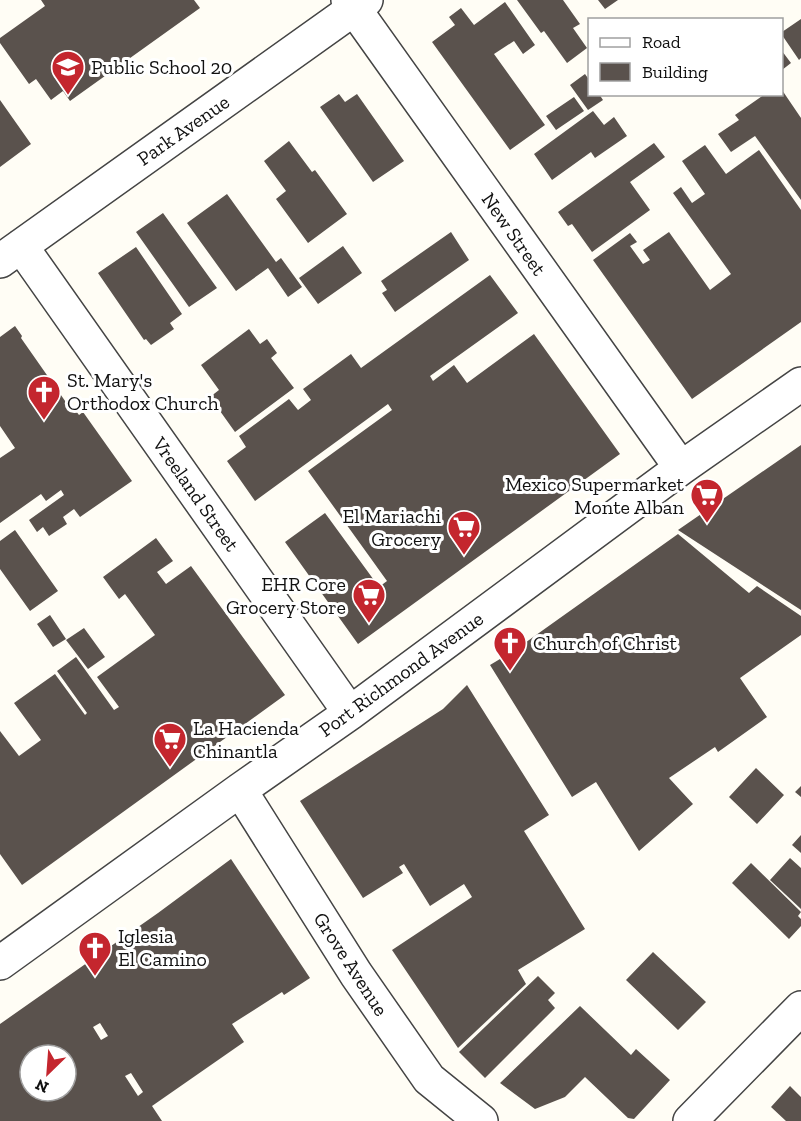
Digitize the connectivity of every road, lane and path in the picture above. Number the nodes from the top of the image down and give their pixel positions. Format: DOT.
graph roads {
  1 [pos="356,3"];
  2 [pos="11,253"];
  3 [pos="801,384"];
  4 [pos="681,468"];
  5 [pos="350,713"];
  6 [pos="240,790"];
  7 [pos="5,950"];
  8 [pos="801,1008"];
  9 [pos="481,1121"];
  10 [pos="690,1121"];
  1 -- 2 [label="street, Park Avenue"];
  1 -- 4 [label="street, New Street"];
  2 -- 5 [label="street, Vreeland Street"];
  3 -- 4 [label="street, Port Richmond Avenue"];
  4 -- 5 [label="street, Port Richmond Avenue"];
  5 -- 6 [label="street, Port Richmond Avenue"];
  6 -- 7 [label="street, Port Richmond Avenue"];
  6 -- 9 [label="street, Grove Avenue"];
  8 -- 10 [label="street"];
}
